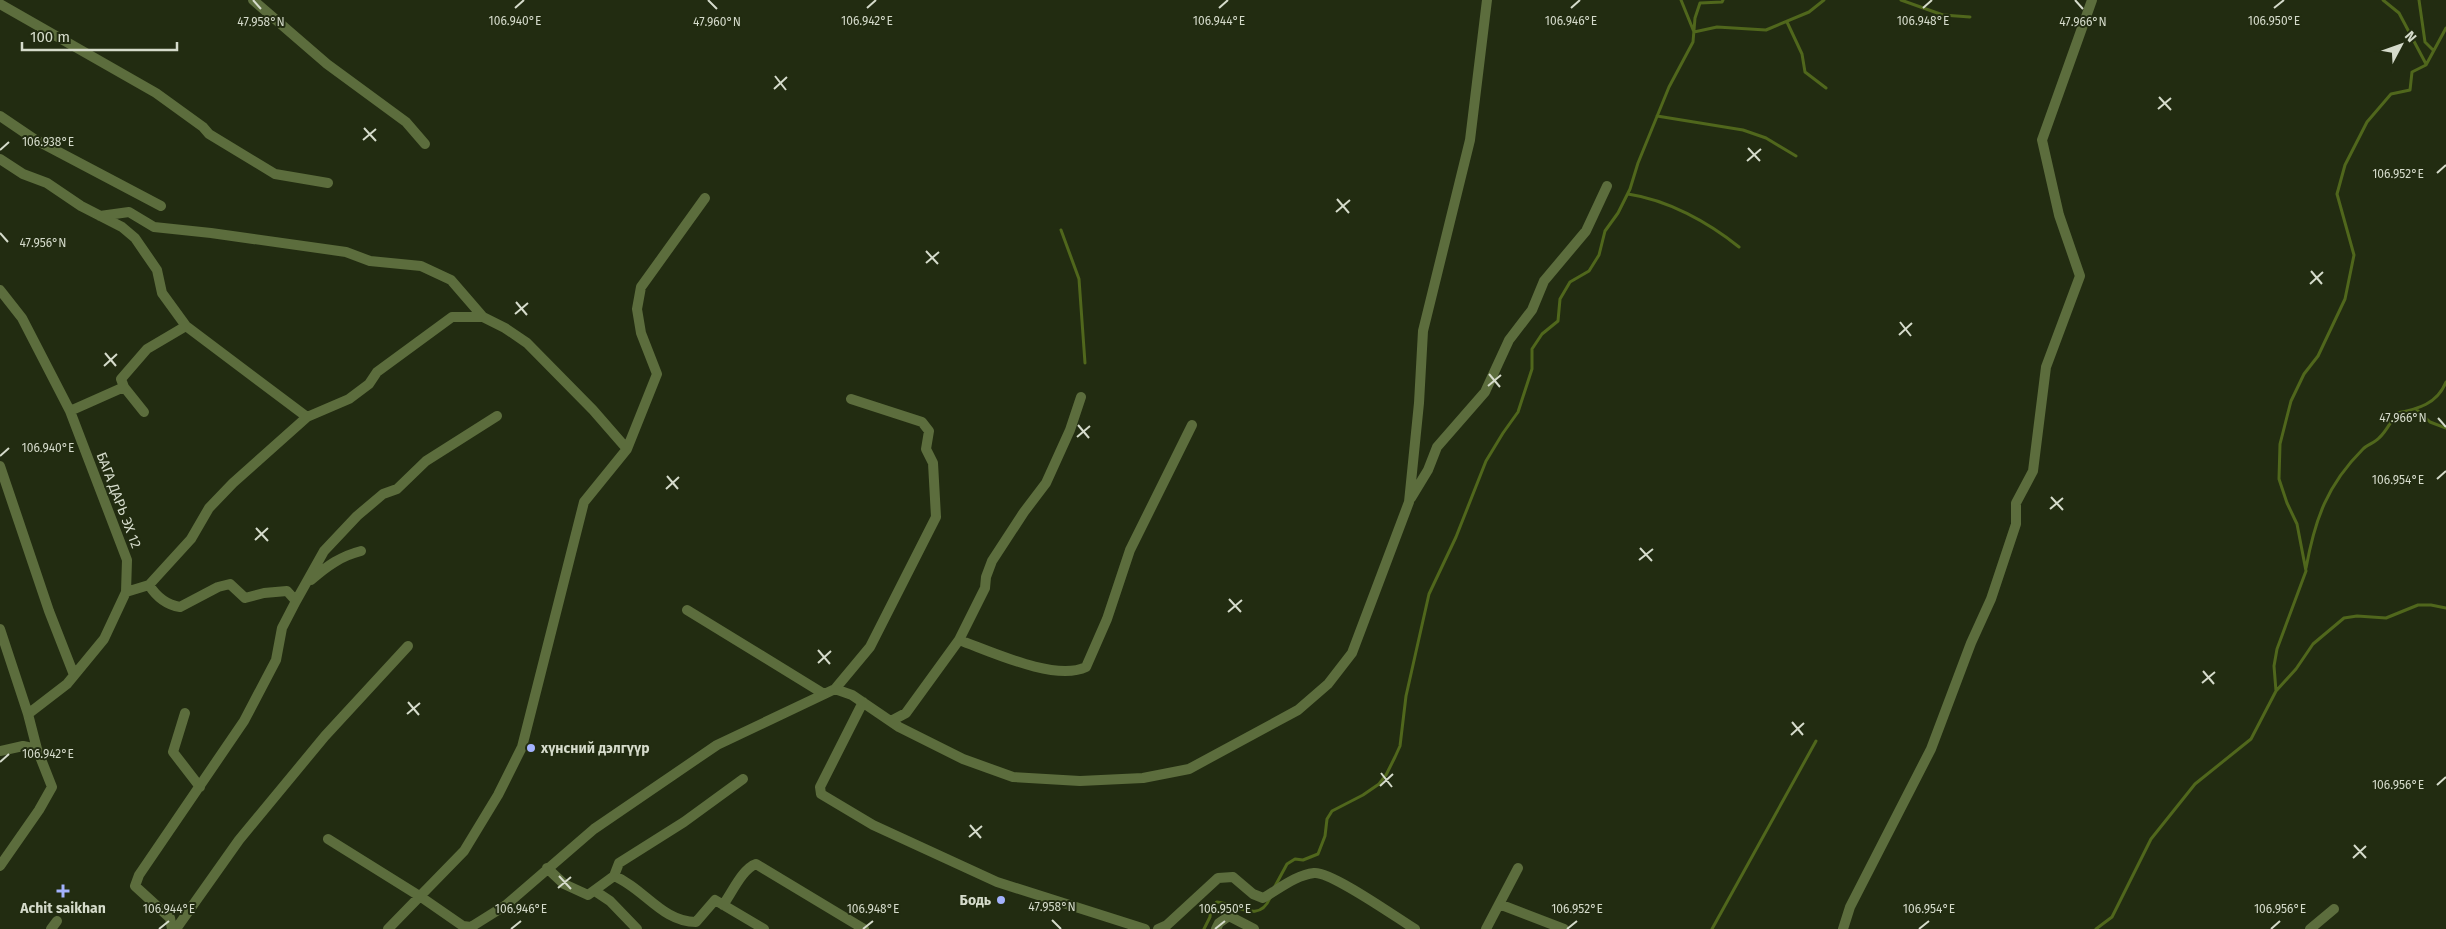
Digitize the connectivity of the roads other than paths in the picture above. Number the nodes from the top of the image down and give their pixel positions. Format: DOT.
graph roads {
  1 [pos="253,0"];
  2 [pos="1487,0"];
  3 [pos="2092,0"];
  4 [pos="0,4"];
  5 [pos="0,116"];
  6 [pos="425,144"];
  7 [pos="0,159"];
  8 [pos="328,183"];
  9 [pos="1607,186"];
  10 [pos="705,198"];
  11 [pos="161,206"];
  12 [pos="100,216"];
  13 [pos="0,290"];
  14 [pos="483,317"];
  15 [pos="186,326"];
  16 [pos="124,387"];
  17 [pos="1081,397"];
  18 [pos="851,399"];
  19 [pos="70,411"];
  20 [pos="144,412"];
  21 [pos="497,416"];
  22 [pos="307,417"];
  23 [pos="1192,425"];
  24 [pos="627,449"];
  25 [pos="0,466"];
  26 [pos="3,481"];
  27 [pos="1409,502"];
  28 [pos="361,551"];
  29 [pos="305,584"];
  30 [pos="150,585"];
  31 [pos="126,592"];
  32 [pos="296,601"];
  33 [pos="687,610"];
  34 [pos="0,629"];
  35 [pos="959,640"];
  36 [pos="408,646"];
  37 [pos="74,675"];
  38 [pos="835,690"];
  39 [pos="824,694"];
  40 [pos="863,702"];
  41 [pos="185,713"];
  42 [pos="28,714"];
  43 [pos="891,721"];
  44 [pos="37,749"];
  45 [pos="0,751"];
  46 [pos="744,779"];
  47 [pos="200,787"];
  48 [pos="328,839"];
  49 [pos="0,866"];
  50 [pos="547,868"];
  51 [pos="1518,868"];
  52 [pos="614,876"];
  53 [pos="595,891"];
  54 [pos="421,897"];
  55 [pos="1499,904"];
  56 [pos="723,905"];
  57 [pos="2334,909"];
  58 [pos="690,926"];
  59 [pos="470,928"];
  60 [pos="1165,928"];
  61 [pos="172,929"];
  62 [pos="176,929"];
  63 [pos="388,929"];
  64 [pos="637,929"];
  65 [pos="764,929"];
  66 [pos="864,929"];
  67 [pos="1145,929"];
  68 [pos="1216,929"];
  69 [pos="1254,929"];
  70 [pos="1415,929"];
  71 [pos="1486,929"];
  72 [pos="1564,929"];
  73 [pos="1843,929"];
  74 [pos="2310,929"];
  1 -- 6 [label="street"];
  2 -- 27 [label="street"];
  3 -- 73 [label="street"];
  4 -- 8 [label="street"];
  5 -- 11 [label="street"];
  7 -- 12 [label="street"];
  9 -- 27 [label="street"];
  10 -- 24 [label="street"];
  12 -- 14 [label="street"];
  12 -- 15 [label="street"];
  13 -- 19 [label="street, БАГА ДАРЬ ЭХ 12"];
  14 -- 22 [label="street"];
  14 -- 24 [label="street"];
  15 -- 16 [label="street"];
  15 -- 22 [label="street"];
  16 -- 19 [label="street"];
  16 -- 20 [label="street"];
  17 -- 35 [label="street"];
  18 -- 38 [label="street"];
  19 -- 31 [label="street, БАГА ДАРЬ ЭХ 12"];
  21 -- 29 [label="street"];
  22 -- 30 [label="street"];
  23 -- 35 [label="street"];
  24 -- 54 [label="street"];
  25 -- 26 [label="street"];
  26 -- 37 [label="street"];
  27 -- 43 [label="street"];
  28 -- 29 [label="street"];
  29 -- 32 [label="street"];
  30 -- 31 [label="street"];
  30 -- 32 [label="street"];
  31 -- 37 [label="street, БАГА ДАРЬ ЭХ 12"];
  32 -- 47 [label="street"];
  33 -- 39 [label="street"];
  34 -- 42 [label="street"];
  35 -- 43 [label="street"];
  36 -- 62 [label="street"];
  37 -- 42 [label="street, БАГА ДАРЬ ЭХ 12"];
  38 -- 39 [label="street"];
  38 -- 40 [label="street"];
  39 -- 50 [label="street"];
  40 -- 43 [label="street"];
  40 -- 67 [label="street"];
  41 -- 47 [label="street"];
  42 -- 44 [label="street"];
  44 -- 45 [label="street"];
  44 -- 49 [label="street"];
  46 -- 52 [label="street"];
  47 -- 61 [label="street"];
  48 -- 54 [label="street"];
  50 -- 53 [label="street"];
  50 -- 59 [label="street"];
  51 -- 55 [label="street"];
  52 -- 53 [label="street"];
  52 -- 58 [label="street"];
  53 -- 64 [label="street"];
  54 -- 59 [label="street"];
  54 -- 63 [label="street"];
  55 -- 71 [label="street"];
  55 -- 72 [label="street"];
  56 -- 58 [label="street"];
  56 -- 65 [label="street"];
  56 -- 66 [label="street"];
  57 -- 74 [label="street"];
  60 -- 70 [label="street"];
  68 -- 69 [label="street"];
}
